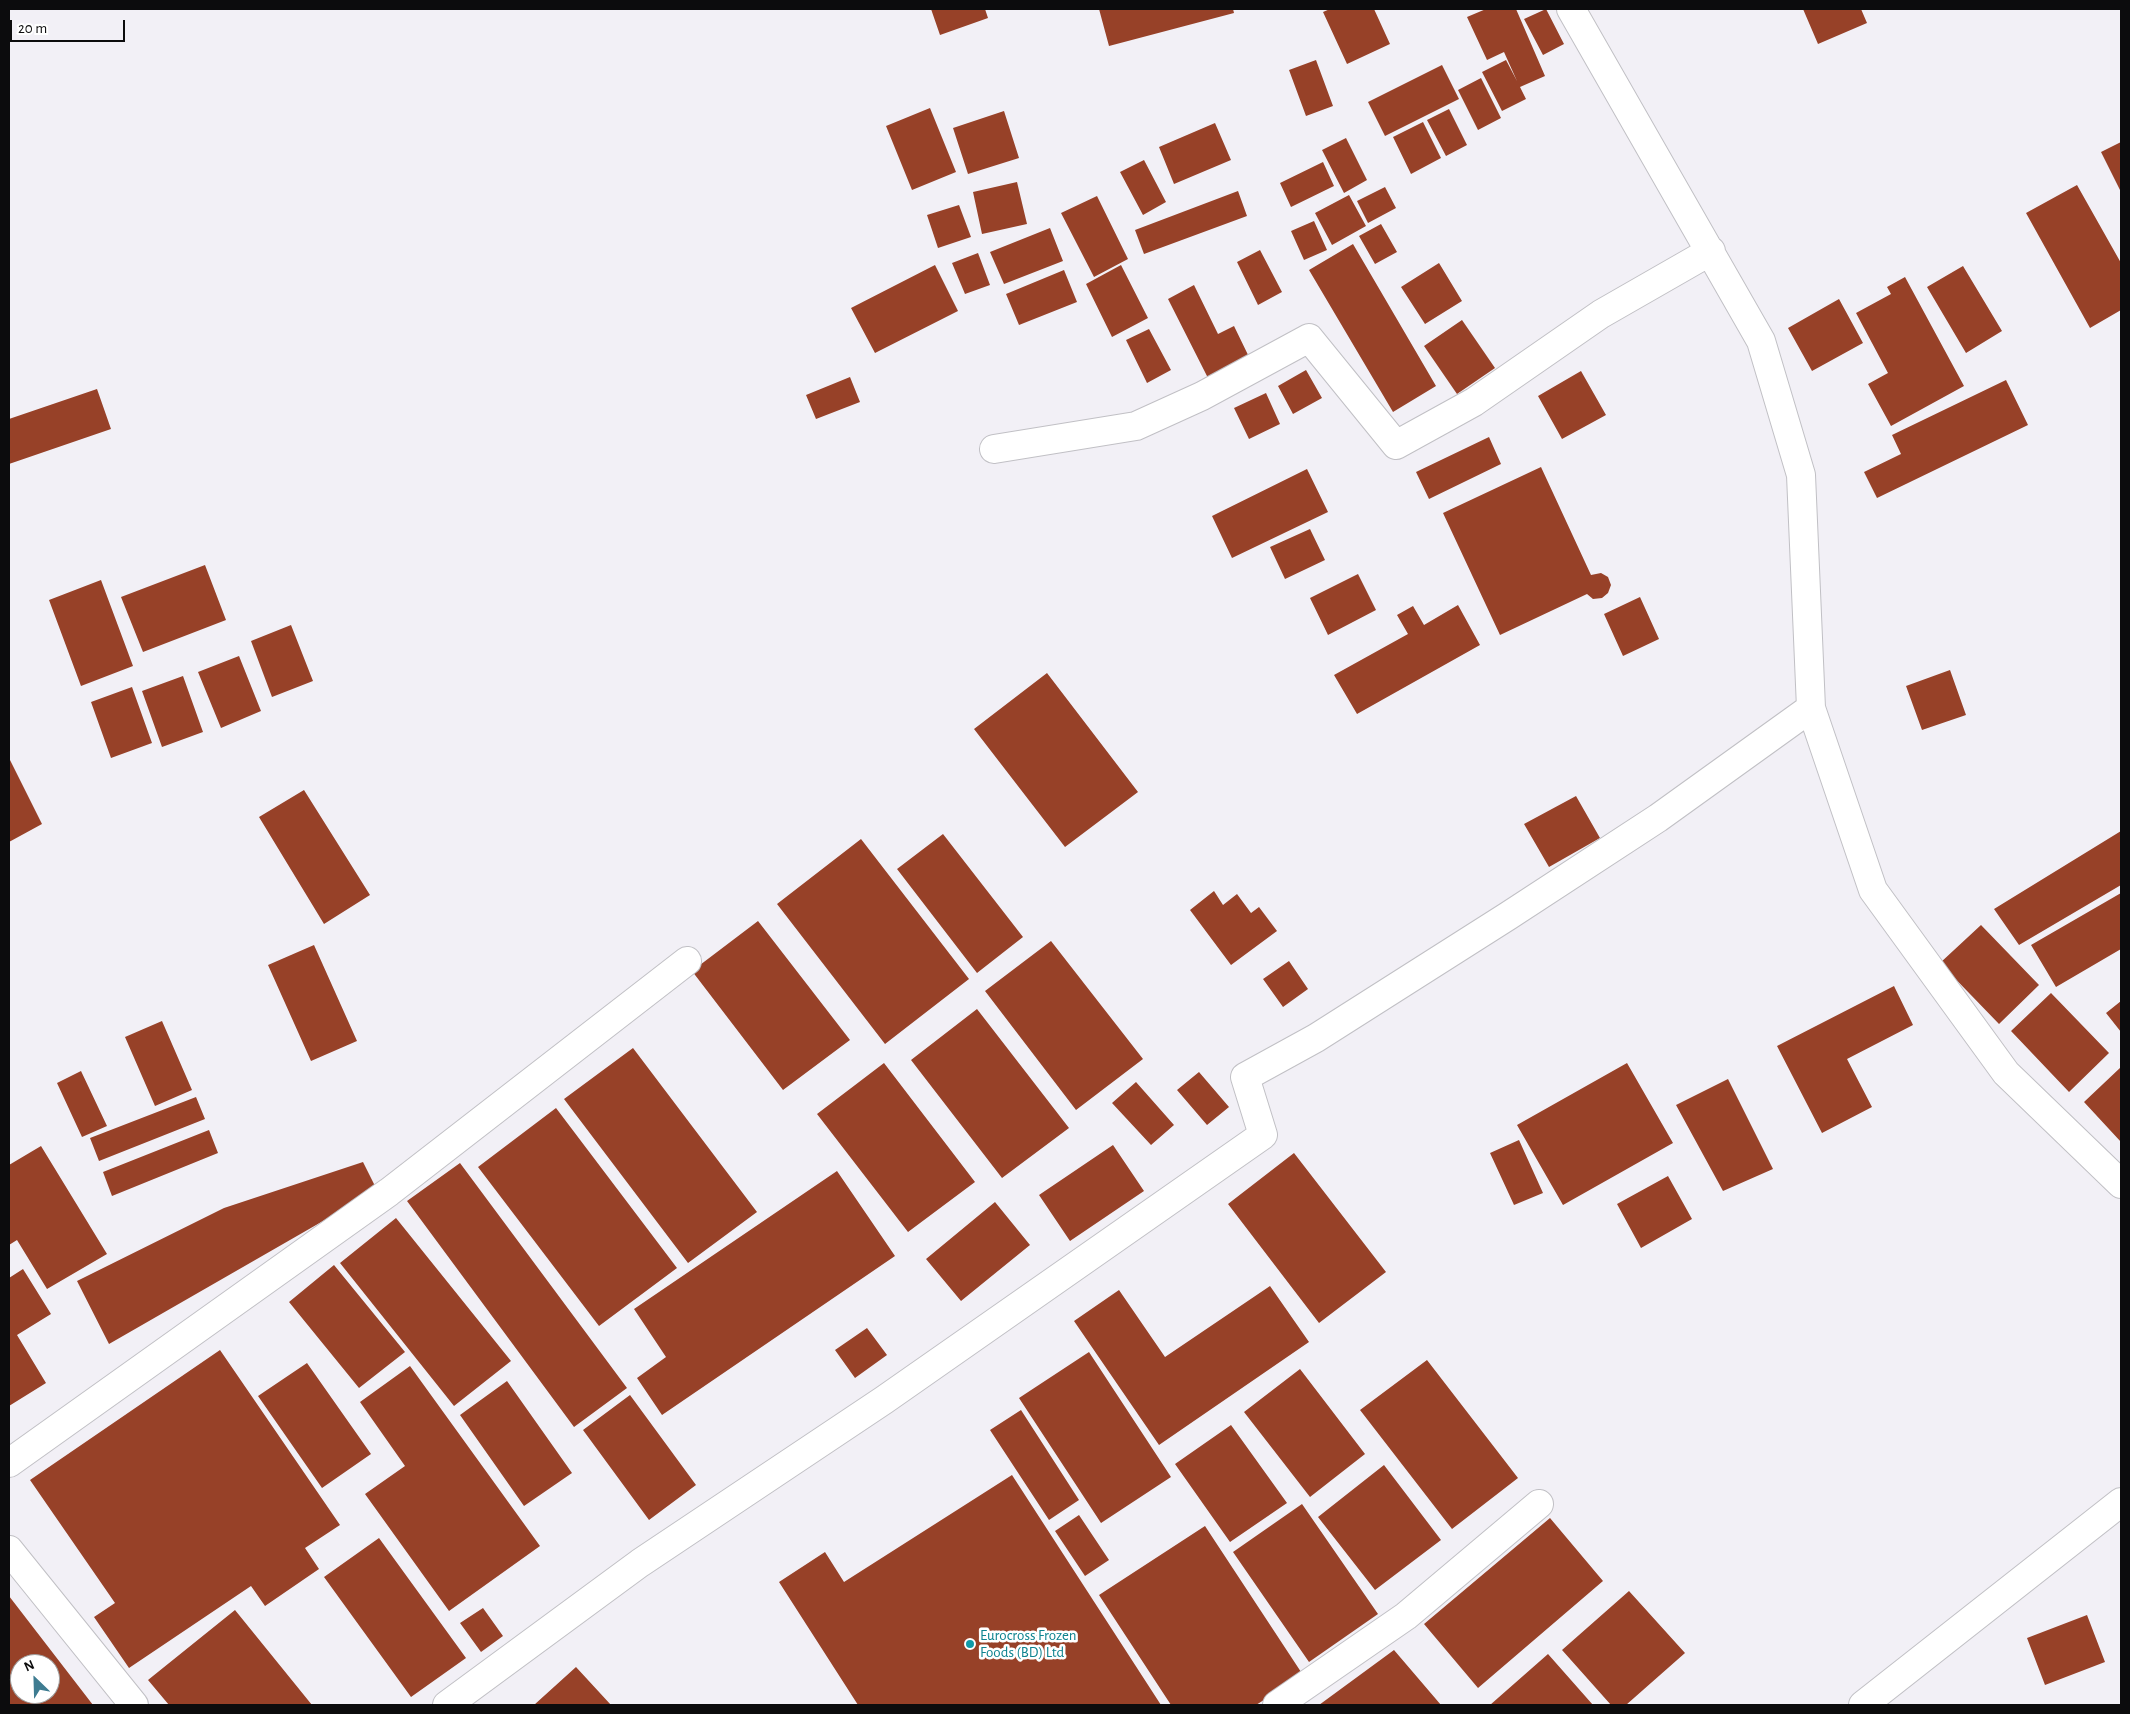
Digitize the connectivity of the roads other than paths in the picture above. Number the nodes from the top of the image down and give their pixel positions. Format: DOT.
graph roads {
  1 [pos="1571,9"];
  2 [pos="1711,252"];
  3 [pos="994,449"];
  4 [pos="1811,708"];
  5 [pos="687,961"];
  6 [pos="2121,1184"];
  7 [pos="9,1463"];
  8 [pos="2121,1502"];
  9 [pos="1539,1504"];
  10 [pos="9,1550"];
  11 [pos="134,1705"];
  12 [pos="447,1705"];
  13 [pos="1277,1705"];
  14 [pos="1863,1705"];
  1 -- 2 [label="main road"];
  2 -- 3 [label="main road"];
  2 -- 4 [label="main road"];
  4 -- 6 [label="main road"];
  4 -- 12 [label="main road"];
  5 -- 7 [label="main road"];
  8 -- 14 [label="main road"];
  9 -- 13 [label="main road"];
  10 -- 11 [label="main road"];
}
